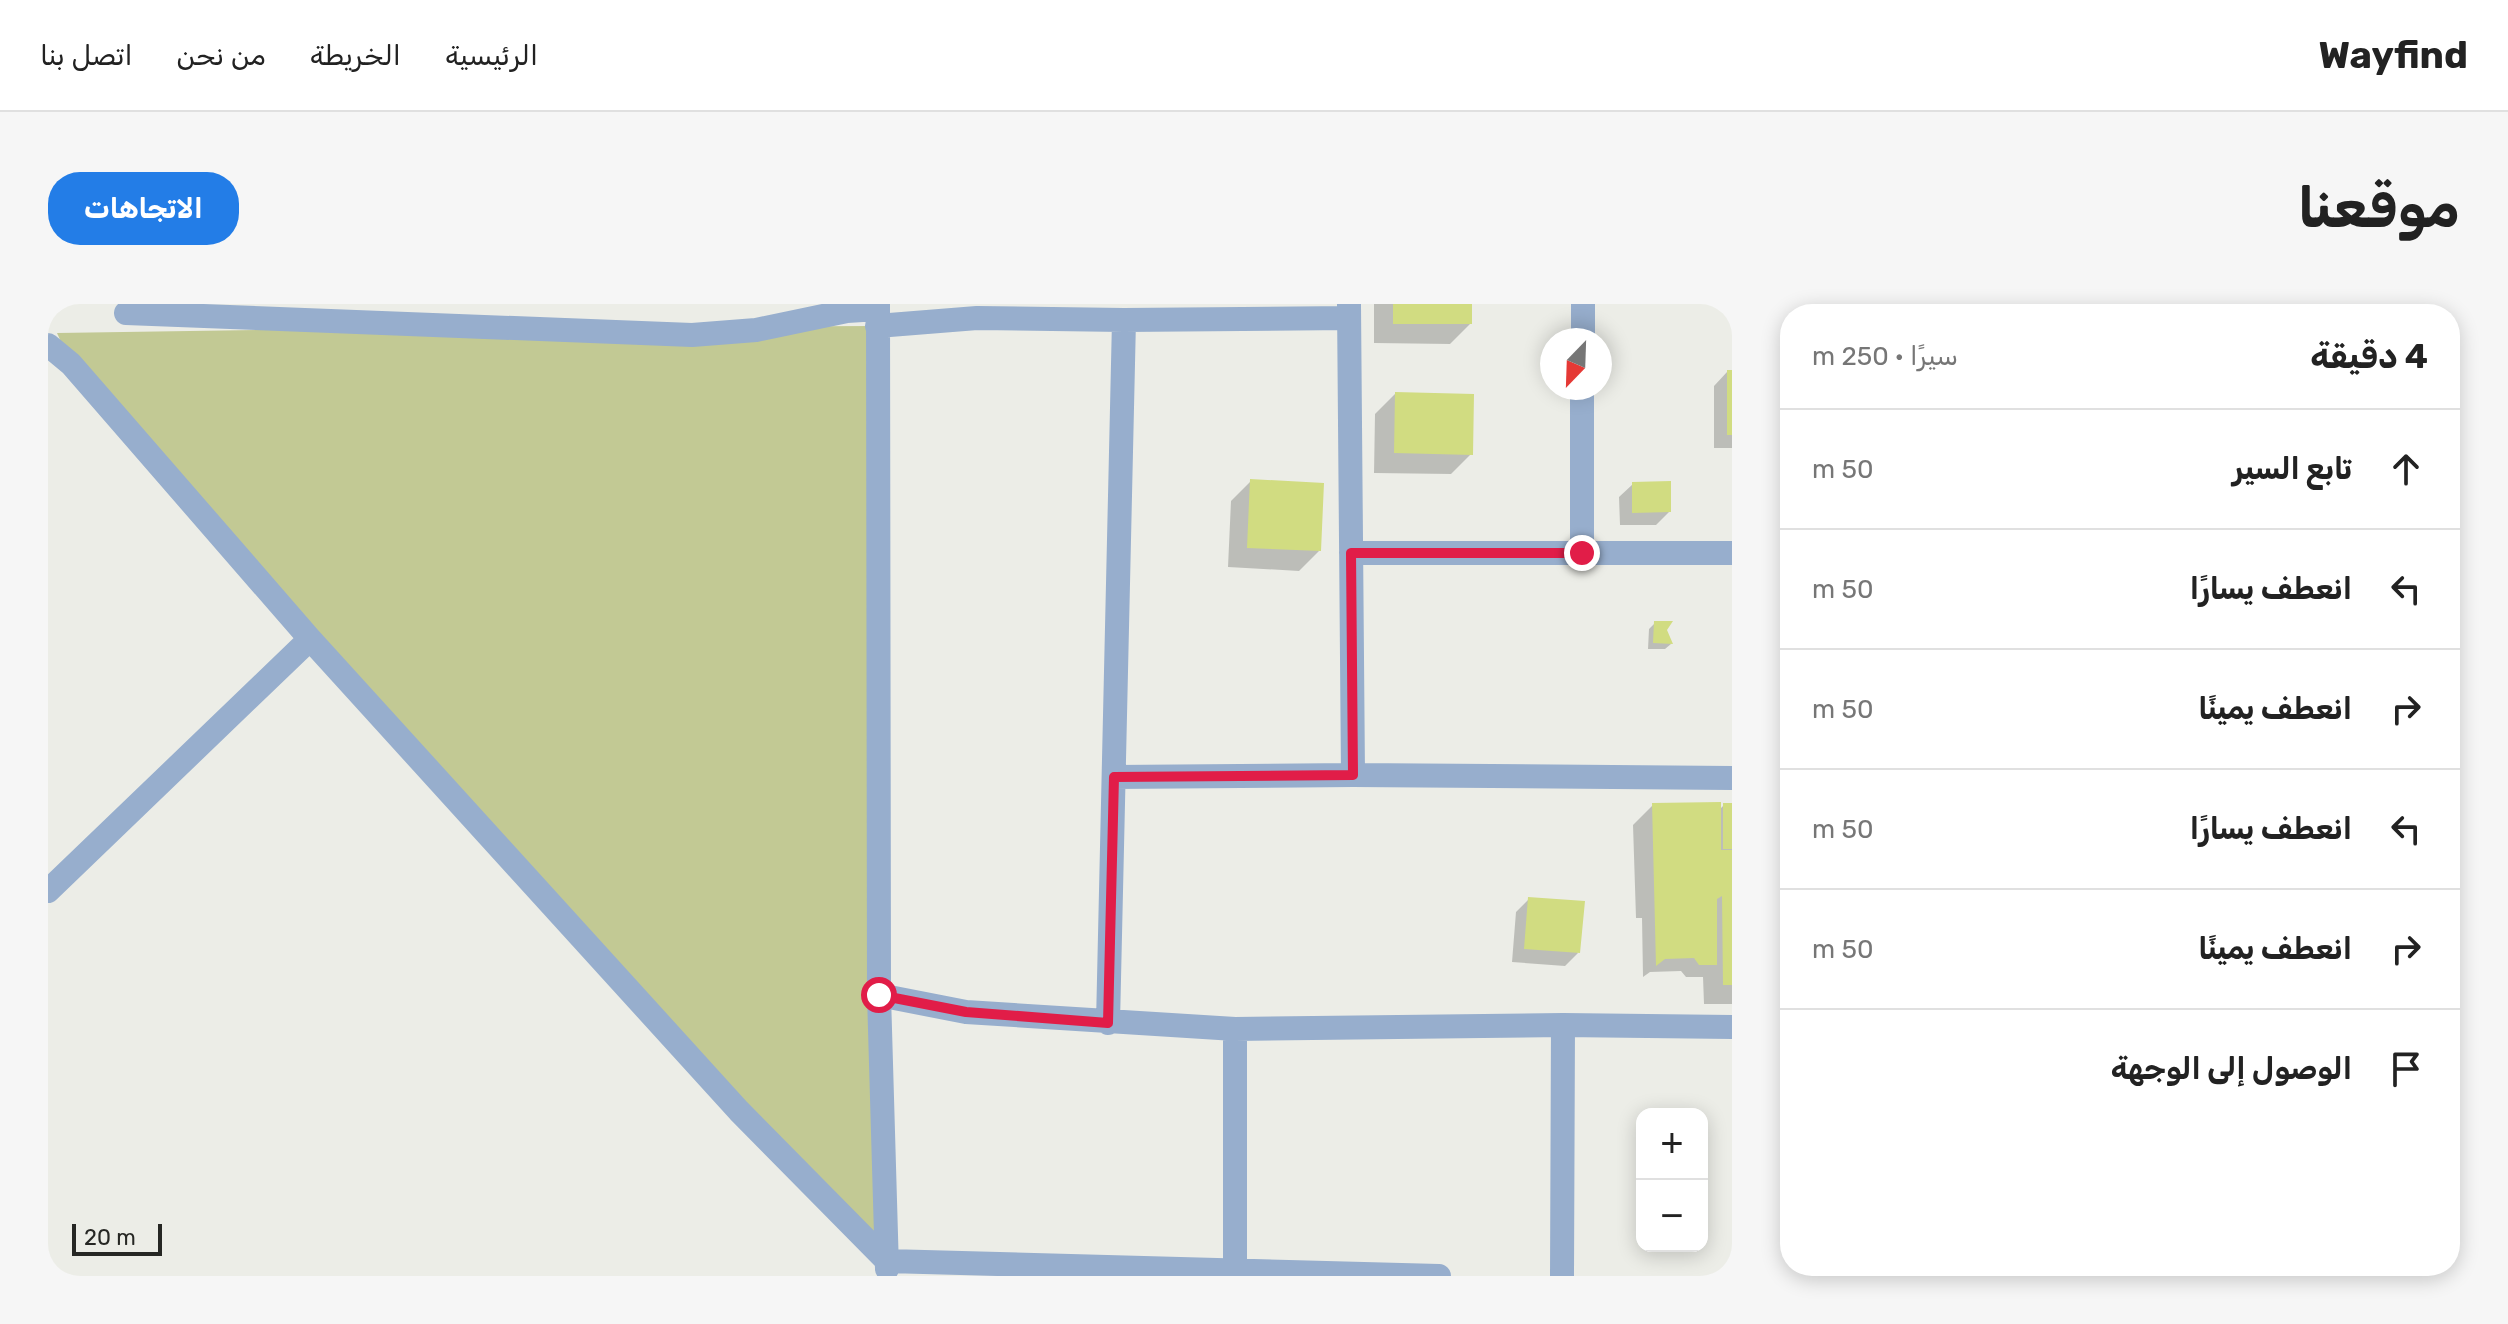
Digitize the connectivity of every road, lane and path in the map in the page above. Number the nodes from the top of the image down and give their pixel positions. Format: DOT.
graph roads {
  1 [pos="1583,304"];
  2 [pos="1349,311"];
  3 [pos="126,313"];
  4 [pos="877,313"];
  5 [pos="1124,320"];
  6 [pos="1583,328"];
  7 [pos="48,345"];
  8 [pos="1582,400"];
  9 [pos="1351,553"];
  10 [pos="1582,553"];
  11 [pos="1732,553"];
  12 [pos="310,639"];
  13 [pos="1353,775"];
  14 [pos="1114,777"];
  15 [pos="1732,778"];
  16 [pos="48,891"];
  17 [pos="879,995"];
  18 [pos="1108,1023"];
  19 [pos="1563,1025"];
  20 [pos="1732,1027"];
  21 [pos="1235,1029"];
  22 [pos="887,1268"];
  23 [pos="1235,1271"];
  24 [pos="1345,1275"];
  25 [pos="1439,1276"];
  26 [pos="1562,1276"];
  1 -- 6 [label="street"];
  2 -- 5 [label="street"];
  2 -- 9 [label="street"];
  3 -- 4 [label="street"];
  4 -- 5 [label="street"];
  4 -- 17 [label="street"];
  5 -- 14 [label="street"];
  7 -- 12 [label="street"];
  8 -- 10 [label="street"];
  9 -- 10 [label="street"];
  9 -- 13 [label="street"];
  10 -- 11 [label="street"];
  12 -- 16 [label="street"];
  12 -- 22 [label="street"];
  13 -- 14 [label="street"];
  13 -- 15 [label="street"];
  14 -- 18 [label="street"];
  17 -- 18 [label="street"];
  17 -- 22 [label="street"];
  18 -- 21 [label="street"];
  19 -- 20 [label="street"];
  19 -- 21 [label="street"];
  19 -- 26 [label="street"];
  21 -- 23 [label="street"];
  22 -- 23 [label="street"];
  23 -- 24 [label="street"];
  24 -- 25 [label="street"];
}
